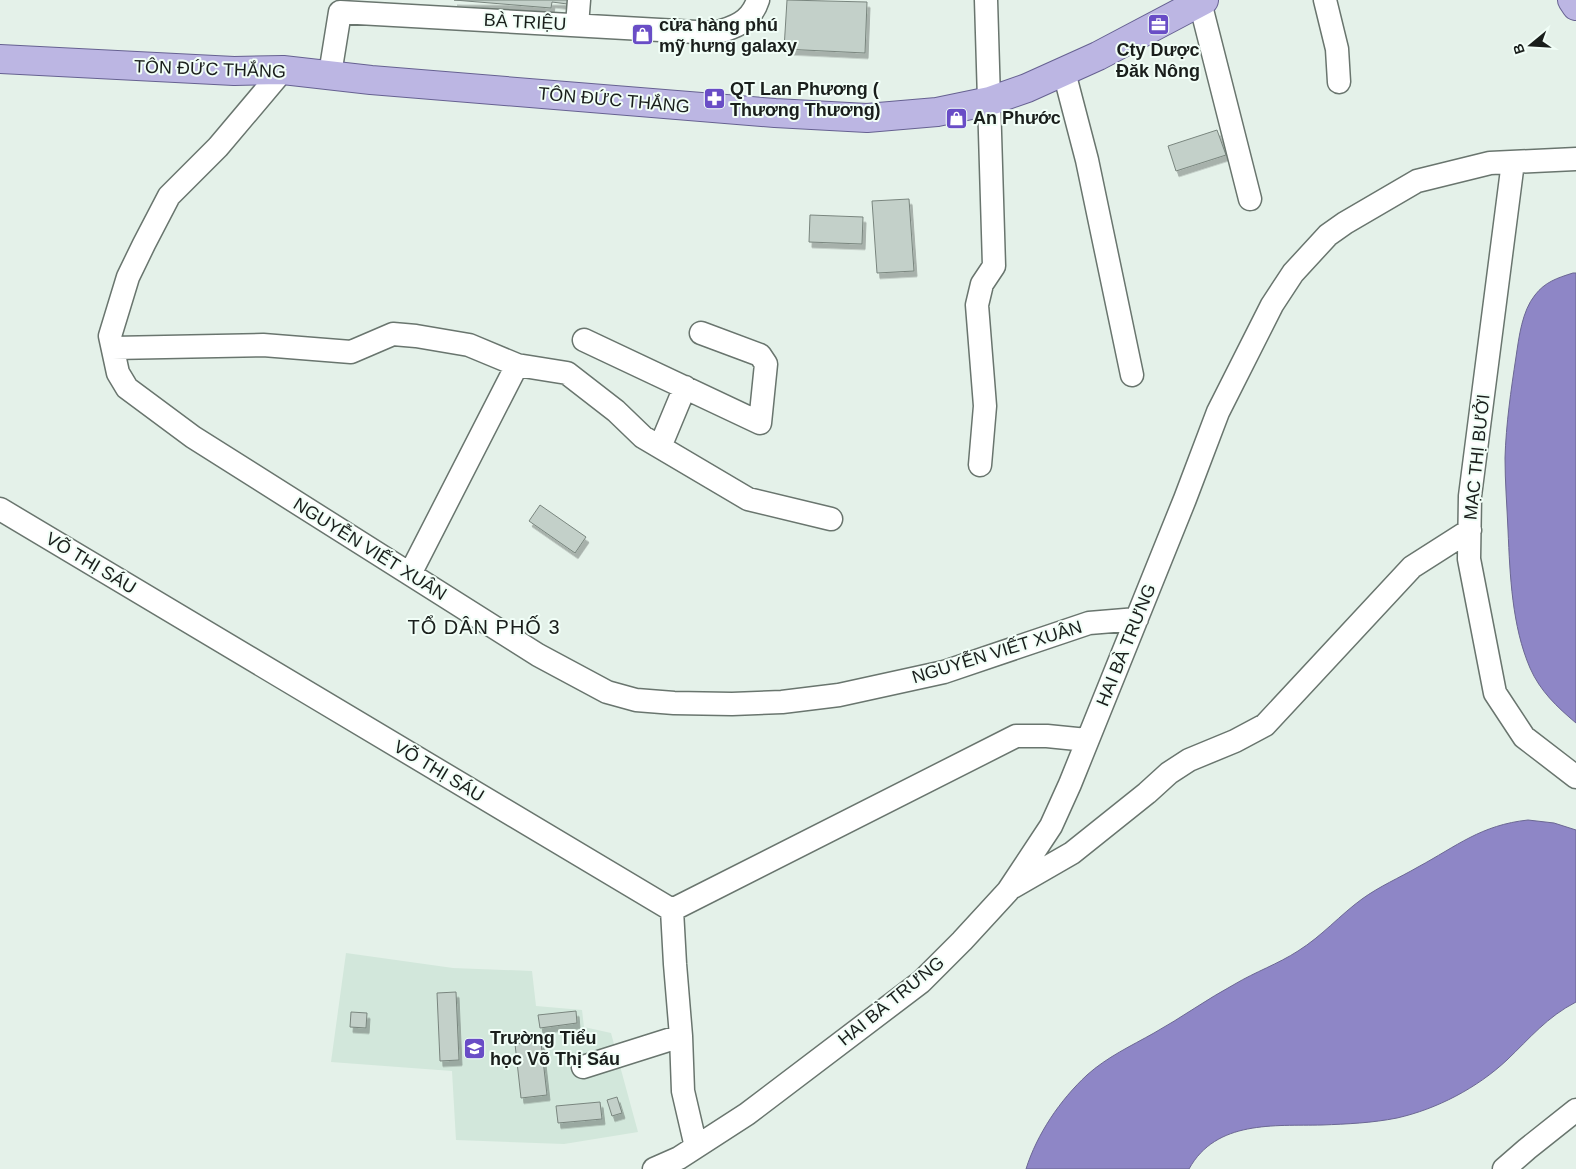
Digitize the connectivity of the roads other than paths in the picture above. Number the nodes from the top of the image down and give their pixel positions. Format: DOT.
graph roads {
  1 [pos="579,0"];
  2 [pos="758,0"];
  3 [pos="986,0"];
  4 [pos="1325,0"];
  5 [pos="1572,0"];
  6 [pos="1202,1"];
  7 [pos="338,6"];
  8 [pos="1576,6"];
  9 [pos="577,26"];
  10 [pos="0,59"];
  11 [pos="283,70"];
  12 [pos="1064,72"];
  13 [pos="330,74"];
  14 [pos="1339,82"];
  15 [pos="990,100"];
  16 [pos="1576,159"];
  17 [pos="1513,162"];
  18 [pos="1250,199"];
  19 [pos="701,333"];
  20 [pos="584,340"];
  21 [pos="113,348"];
  22 [pos="517,365"];
  23 [pos="1132,375"];
  24 [pos="685,387"];
  25 [pos="660,447"];
  26 [pos="980,465"];
  27 [pos="0,509"];
  28 [pos="831,519"];
  29 [pos="1470,530"];
  30 [pos="410,574"];
  31 [pos="1136,619"];
  32 [pos="1087,740"];
  33 [pos="1576,777"];
  34 [pos="1008,890"];
  35 [pos="672,910"];
  36 [pos="681,1036"];
  37 [pos="583,1067"];
  38 [pos="1576,1110"];
  39 [pos="696,1147"];
  40 [pos="654,1169"];
  41 [pos="1504,1169"];
  1 -- 9 [label="street"];
  2 -- 9 [label="street, BÀ TRIỆU"];
  3 -- 15 [label="street"];
  4 -- 14 [label="street"];
  5 -- 8 [label="main road"];
  6 -- 12 [label="main road, TÔN ĐỨC THẮNG"];
  6 -- 18 [label="street"];
  7 -- 9 [label="street, BÀ TRIỆU"];
  7 -- 13 [label="street, BÀ TRIỆU"];
  10 -- 11 [label="main road, TÔN ĐỨC THẮNG"];
  11 -- 13 [label="main road, TÔN ĐỨC THẮNG"];
  11 -- 21 [label="street, NGUYỄN VIẾT XUÂN"];
  12 -- 15 [label="main road, TÔN ĐỨC THẮNG"];
  12 -- 23 [label="street"];
  13 -- 15 [label="main road, TÔN ĐỨC THẮNG"];
  15 -- 26 [label="street"];
  16 -- 17 [label="street, HAI BÀ TRƯNG"];
  17 -- 29 [label="street, MẠC THỊ BƯỞI"];
  17 -- 31 [label="street, HAI BÀ TRƯNG"];
  19 -- 24 [label="street"];
  20 -- 24 [label="street"];
  21 -- 22 [label="street"];
  21 -- 30 [label="street, NGUYỄN VIẾT XUÂN"];
  22 -- 25 [label="street"];
  22 -- 30 [label="street"];
  24 -- 25 [label="street"];
  25 -- 28 [label="street"];
  27 -- 35 [label="street, VÕ THỊ SÁU"];
  29 -- 33 [label="street, MẠC THỊ BƯỞI"];
  29 -- 34 [label="street"];
  30 -- 31 [label="street, NGUYỄN VIẾT XUÂN"];
  31 -- 32 [label="street, HAI BÀ TRƯNG"];
  32 -- 34 [label="street, HAI BÀ TRƯNG"];
  32 -- 35 [label="street"];
  34 -- 39 [label="street, HAI BÀ TRƯNG"];
  35 -- 36 [label="street"];
  36 -- 37 [label="street"];
  36 -- 39 [label="street"];
  38 -- 41 [label="street"];
  39 -- 40 [label="street, HAI BÀ TRƯNG"];
}
